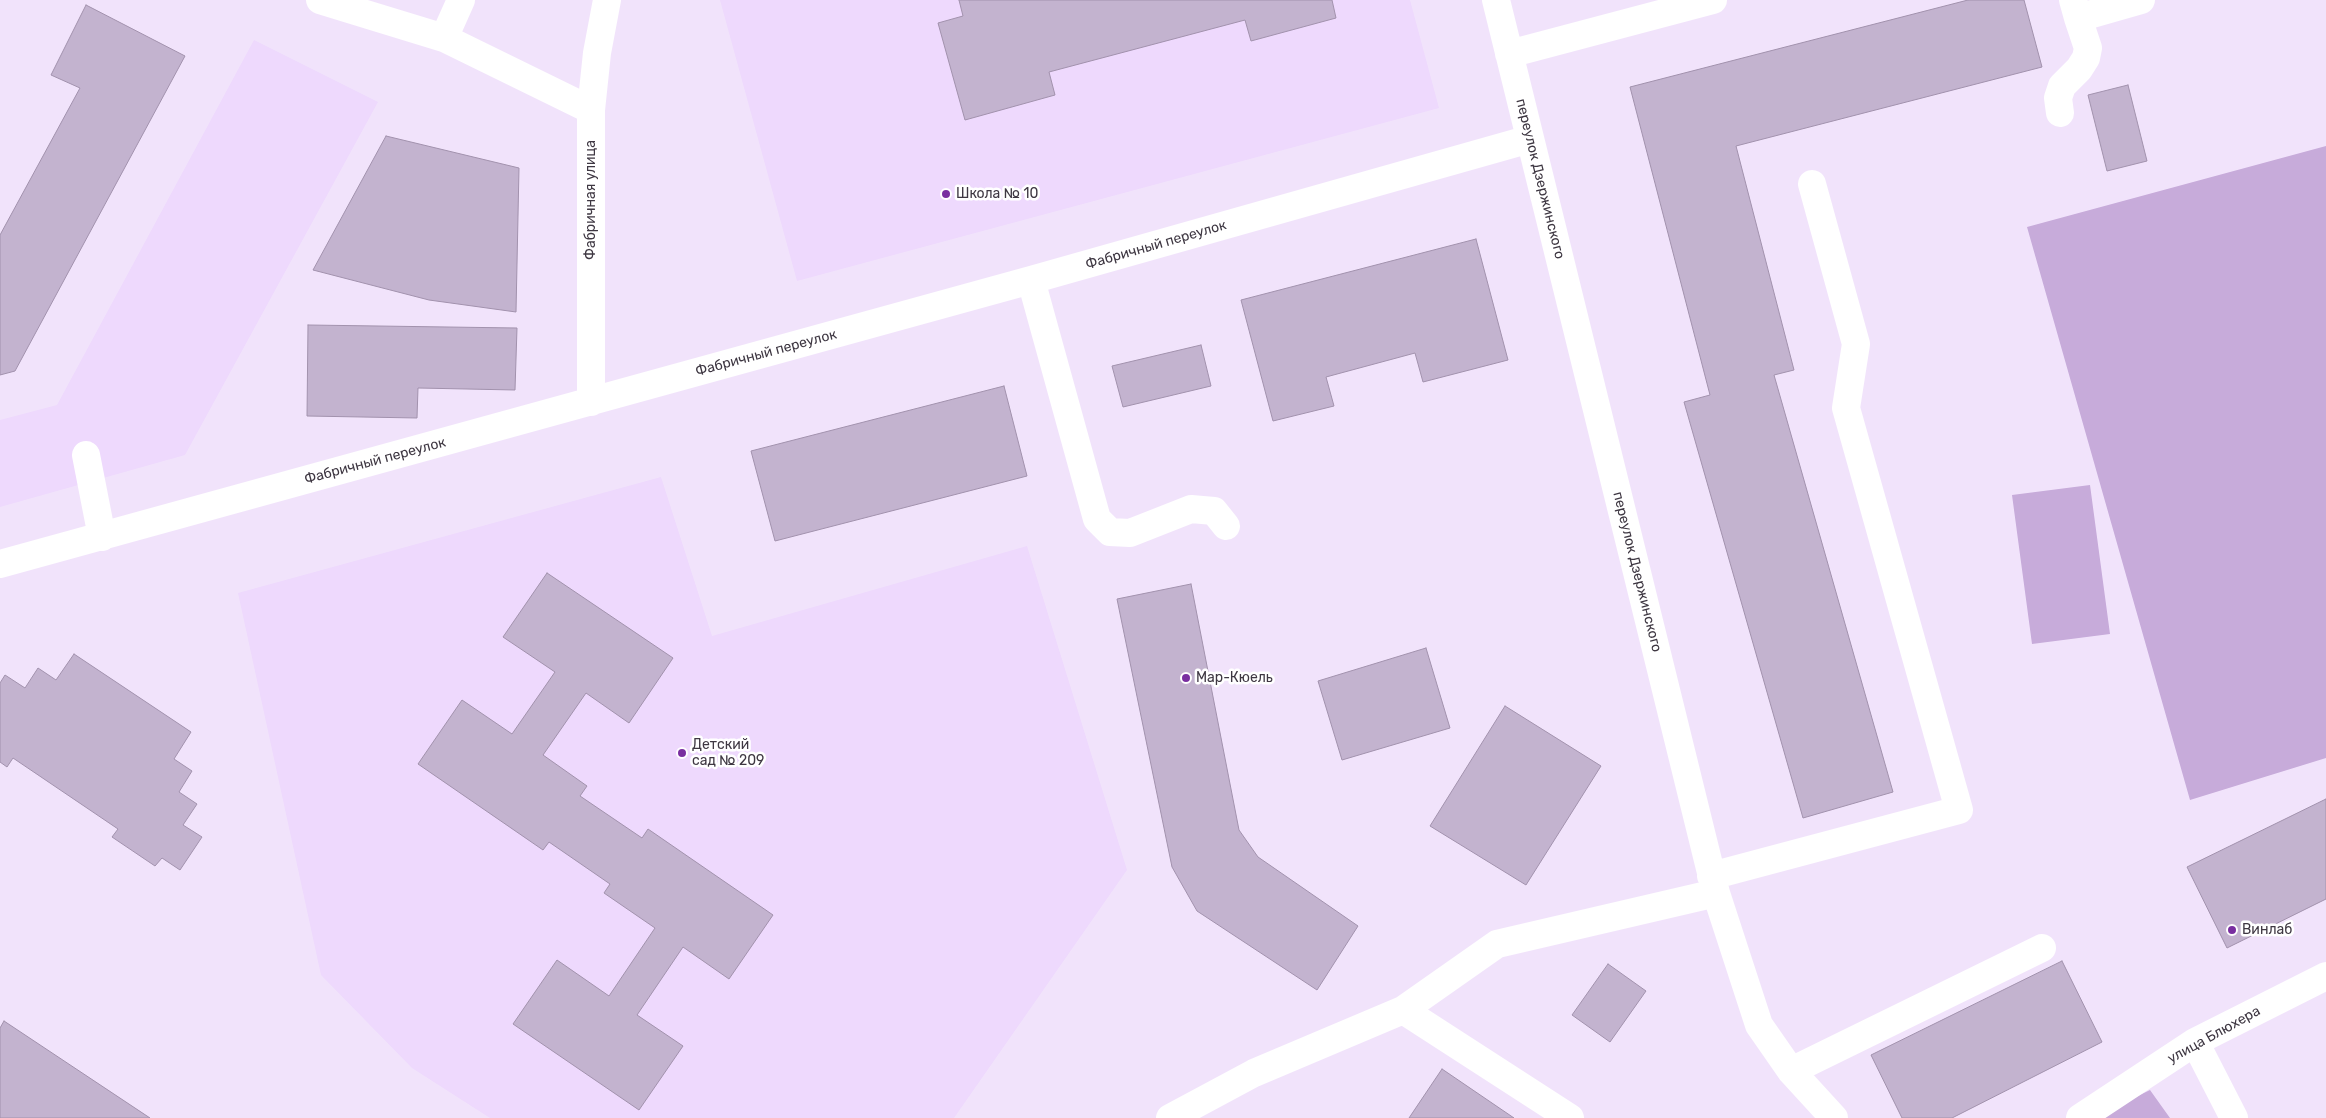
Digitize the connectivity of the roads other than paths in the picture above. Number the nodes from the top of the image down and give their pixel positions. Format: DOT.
graph roads {
  1 [pos="320,0"];
  2 [pos="461,0"];
  3 [pos="607,0"];
  4 [pos="1496,0"];
  5 [pos="1713,0"];
  6 [pos="2140,0"];
  7 [pos="2076,9"];
  8 [pos="444,38"];
  9 [pos="1509,54"];
  10 [pos="591,110"];
  11 [pos="2060,113"];
  12 [pos="1530,139"];
  13 [pos="1812,184"];
  14 [pos="1032,280"];
  15 [pos="590,402"];
  16 [pos="86,455"];
  17 [pos="1226,526"];
  18 [pos="102,537"];
  19 [pos="0,564"];
  20 [pos="1714,884"];
  21 [pos="2042,948"];
  22 [pos="2326,976"];
  23 [pos="1403,1010"];
  24 [pos="2195,1042"];
  25 [pos="1791,1071"];
  26 [pos="1170,1118"];
  27 [pos="1570,1118"];
  28 [pos="1834,1118"];
  29 [pos="2080,1118"];
  30 [pos="2234,1118"];
  1 -- 8 [label="street"];
  2 -- 8 [label="street"];
  3 -- 10 [label="street, Фабричная улица"];
  4 -- 9 [label="street, переулок Дзержинского"];
  5 -- 9 [label="street"];
  6 -- 7 [label="street"];
  7 -- 11 [label="street"];
  8 -- 10 [label="street"];
  9 -- 12 [label="street, переулок Дзержинского"];
  10 -- 15 [label="street, Фабричная улица"];
  12 -- 14 [label="street, Фабричный переулок"];
  12 -- 20 [label="street, переулок Дзержинского"];
  13 -- 20 [label="street"];
  14 -- 15 [label="street, Фабричный переулок"];
  14 -- 17 [label="street"];
  15 -- 18 [label="street, Фабричный переулок"];
  16 -- 18 [label="street"];
  18 -- 19 [label="street, Фабричный переулок"];
  20 -- 23 [label="street"];
  20 -- 25 [label="street, переулок Дзержинского"];
  21 -- 25 [label="street"];
  22 -- 24 [label="street, улица Блюхера"];
  23 -- 26 [label="street"];
  23 -- 27 [label="street"];
  24 -- 29 [label="street, улица Блюхера"];
  24 -- 30 [label="street"];
  25 -- 28 [label="street, переулок Дзержинского"];
}
